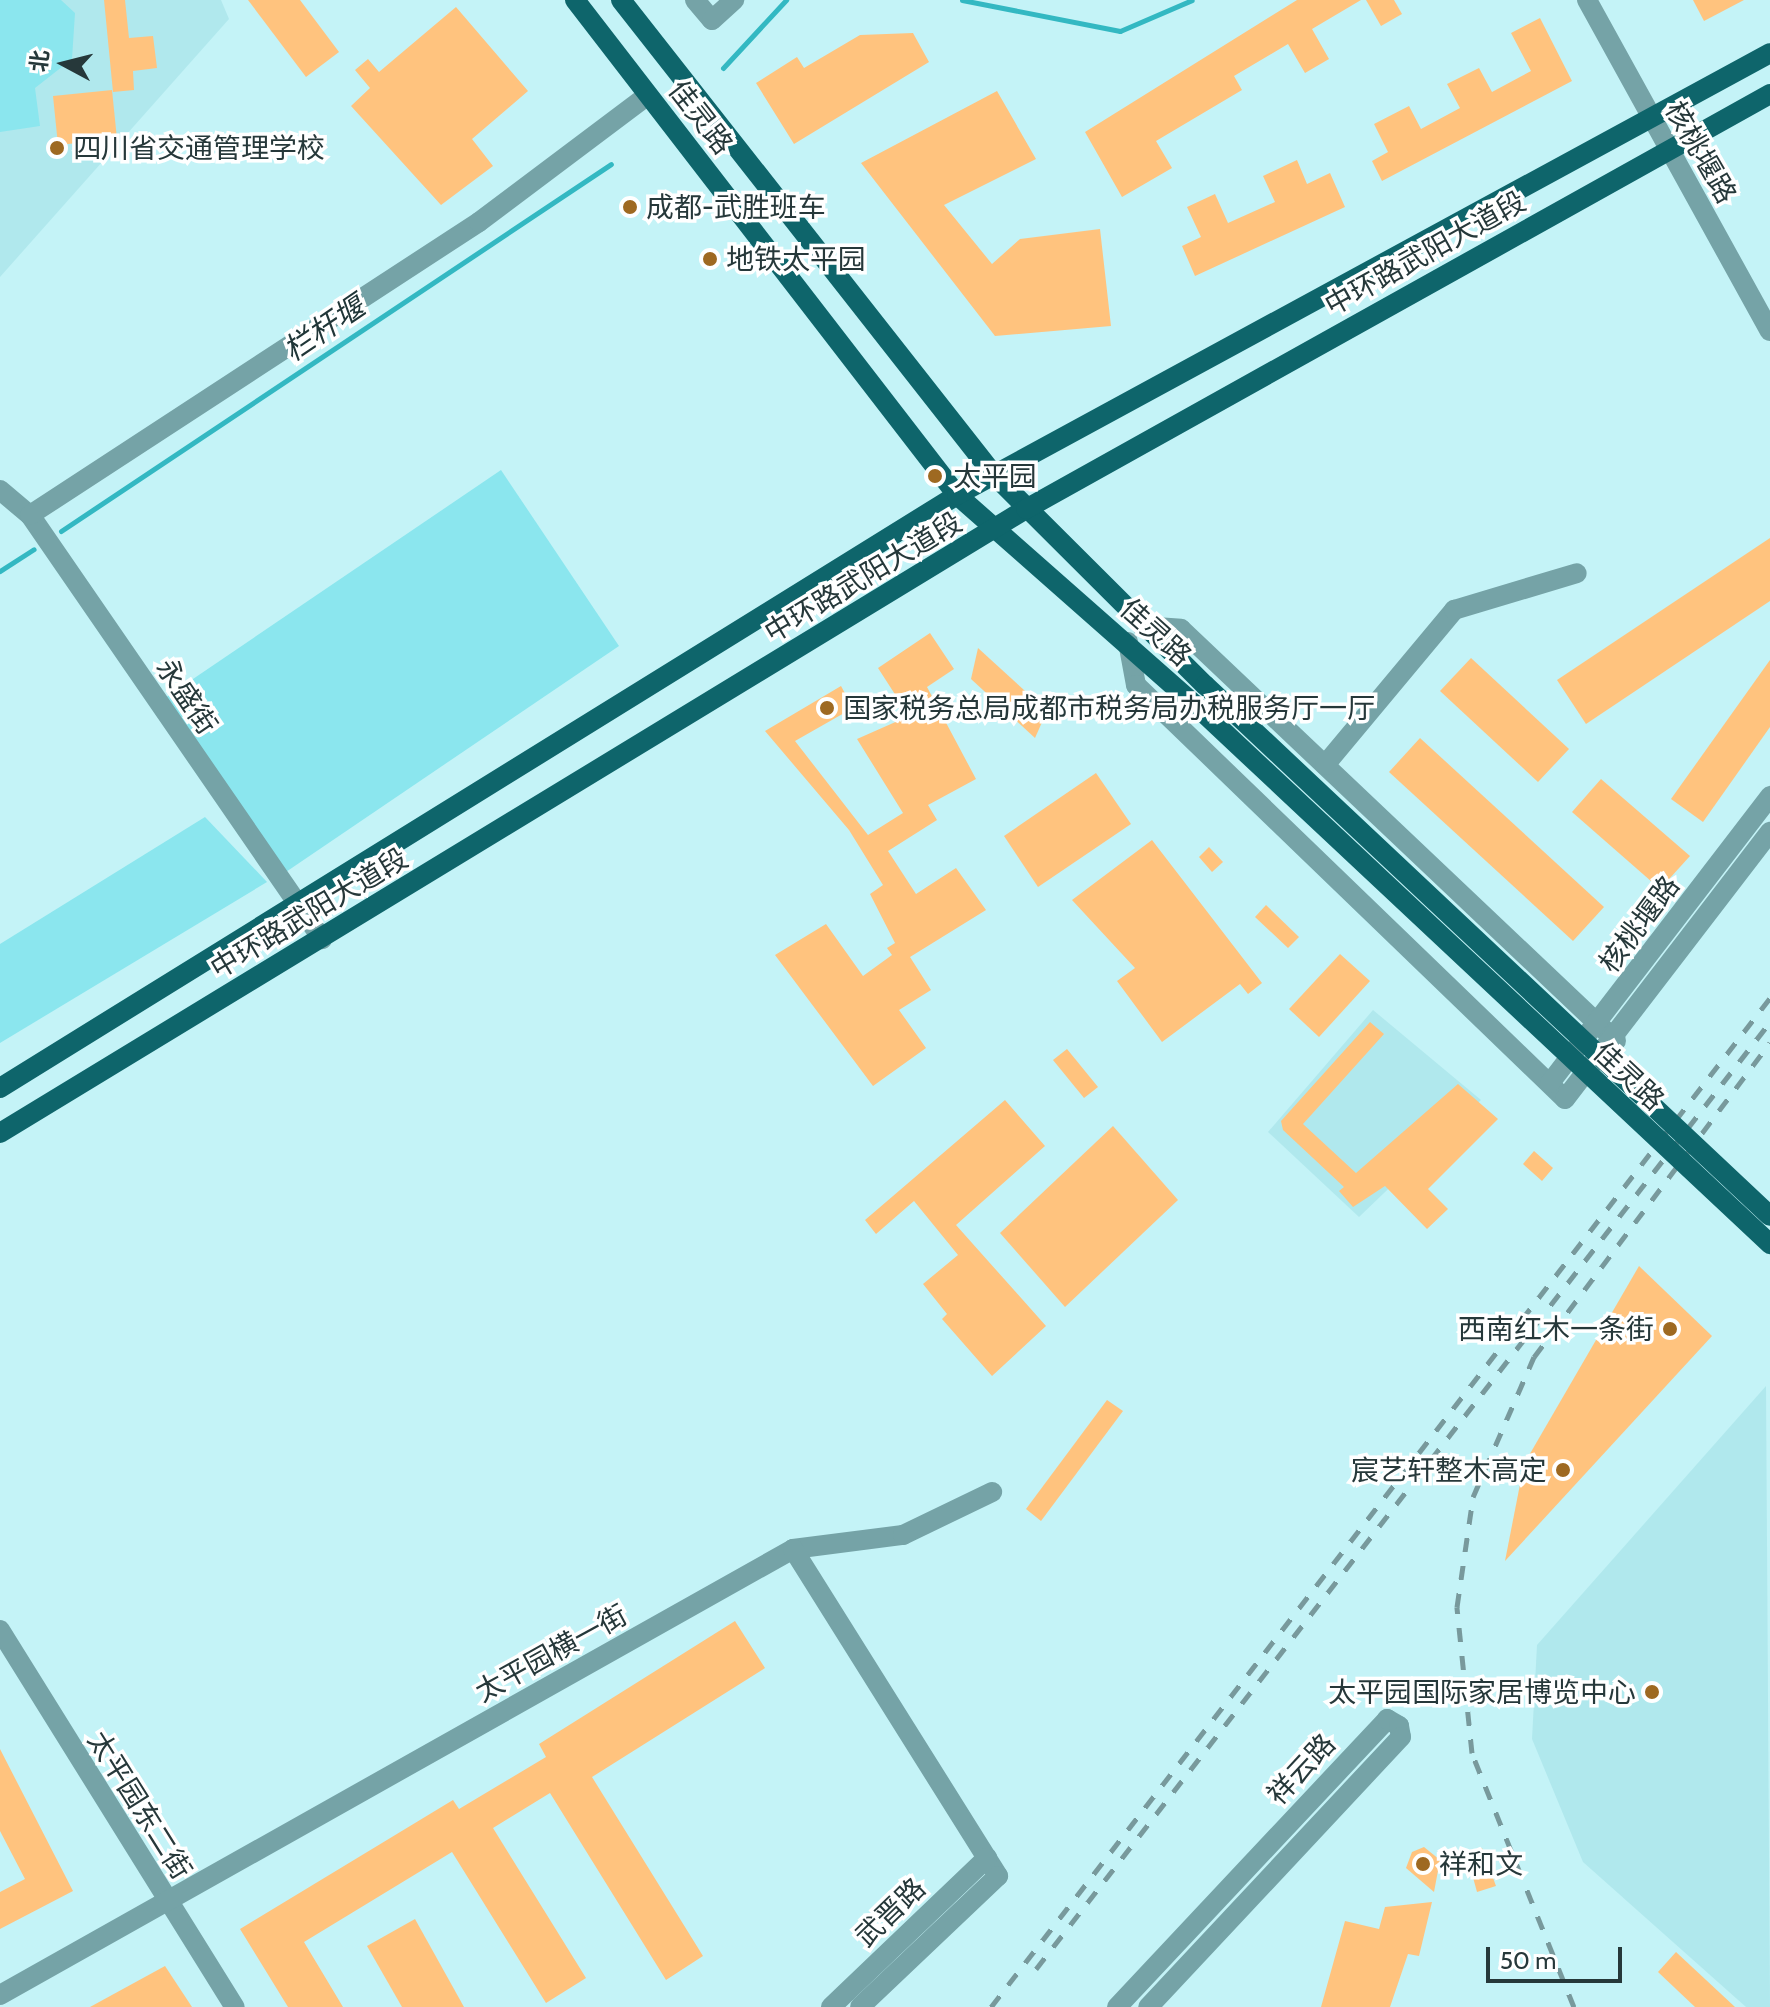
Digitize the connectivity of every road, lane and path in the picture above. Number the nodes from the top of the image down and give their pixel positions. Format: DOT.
graph roads {
  1 [pos="575,0"];
  2 [pos="621,0"];
  3 [pos="695,0"];
  4 [pos="734,0"];
  5 [pos="1587,0"];
  6 [pos="1770,53"];
  7 [pos="1770,94"];
  8 [pos="648,95"];
  9 [pos="1647,119"];
  10 [pos="1665,150"];
  11 [pos="1770,331"];
  12 [pos="994,475"];
  13 [pos="0,490"];
  14 [pos="957,495"];
  15 [pos="1026,509"];
  16 [pos="30,515"];
  17 [pos="991,533"];
  18 [pos="1577,573"];
  19 [pos="1135,634"];
  20 [pos="1325,765"];
  21 [pos="1770,796"];
  22 [pos="1770,832"];
  23 [pos="295,905"];
  24 [pos="322,939"];
  25 [pos="1600,1024"];
  26 [pos="1616,1041"];
  27 [pos="1550,1083"];
  28 [pos="0,1088"];
  29 [pos="0,1133"];
  30 [pos="1770,1216"];
  31 [pos="1770,1244"];
  32 [pos="992,1492"];
  33 [pos="793,1549"];
  34 [pos="2,1637"];
  35 [pos="987,1858"];
  36 [pos="167,1902"];
  37 [pos="0,1995"];
  38 [pos="235,2007"];
  39 [pos="831,2007"];
  40 [pos="860,2007"];
  41 [pos="1117,2007"];
  42 [pos="1148,2007"];
  1 -- 8 [label="main road, 佳灵路"];
  2 -- 12 [label="main road, 佳灵路"];
  3 -- 4 [label="street"];
  5 -- 9 [label="street, 核桃堰路"];
  6 -- 9 [label="main road, 中环路武阳大道段"];
  7 -- 10 [label="main road, 中环路武阳大道段"];
  8 -- 14 [label="main road, 佳灵路"];
  8 -- 16 [label="street"];
  9 -- 10 [label="street, 核桃堰路"];
  9 -- 12 [label="main road, 中环路武阳大道段"];
  10 -- 11 [label="street, 核桃堰路"];
  10 -- 15 [label="main road, 中环路武阳大道段"];
  12 -- 14 [label="main road, 中环路武阳大道段"];
  12 -- 15 [label="main road, 佳灵路"];
  13 -- 16 [label="street, 永盛街"];
  14 -- 17 [label="main road, 佳灵路"];
  14 -- 23 [label="main road, 中环路武阳大道段"];
  15 -- 17 [label="main road, 中环路武阳大道段"];
  15 -- 19 [label="main road, 佳灵路"];
  16 -- 23 [label="street, 永盛街"];
  17 -- 19 [label="main road, 佳灵路"];
  17 -- 24 [label="main road, 中环路武阳大道段"];
  18 -- 20 [label="street"];
  19 -- 20 [label="street"];
  19 -- 27 [label="street"];
  19 -- 30 [label="main road, 佳灵路, bridge"];
  19 -- 31 [label="main road, 佳灵路, bridge"];
  20 -- 25 [label="street"];
  21 -- 25 [label="street, 核桃堰路"];
  22 -- 26 [label="street"];
  23 -- 24 [label="street, 永盛街"];
  23 -- 28 [label="main road, 中环路武阳大道段"];
  24 -- 29 [label="main road, 中环路武阳大道段"];
  25 -- 26 [label="street"];
  25 -- 27 [label="street, 核桃堰路"];
  26 -- 27 [label="street"];
  32 -- 33 [label="street"];
  33 -- 35 [label="street"];
  33 -- 36 [label="street, 太平园横一街"];
  34 -- 36 [label="street, 太平园东二街"];
  35 -- 39 [label="street, 武晋路"];
  35 -- 40 [label="street, 武晋路"];
  36 -- 37 [label="street, 太平园横一街"];
  36 -- 38 [label="street, 太平园东二街"];
  41 -- 42 [label="street, 祥云路"];
}
